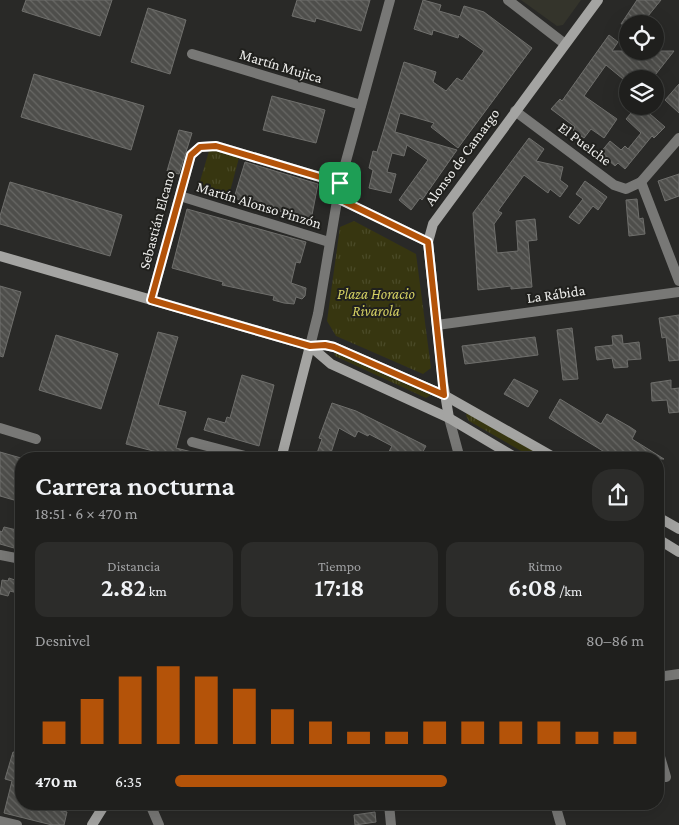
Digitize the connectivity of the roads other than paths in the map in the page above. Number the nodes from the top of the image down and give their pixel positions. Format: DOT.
graph roads {
  1 [pos="390,0"];
  2 [pos="508,0"];
  3 [pos="598,0"];
  4 [pos="565,44"];
  5 [pos="192,54"];
  6 [pos="361,105"];
  7 [pos="515,111"];
  8 [pos="679,138"];
  9 [pos="641,182"];
  10 [pos="340,183"];
  11 [pos="180,196"];
  12 [pos="337,198"];
  13 [pos="329,242"];
  14 [pos="428,242"];
  15 [pos="0,256"];
  16 [pos="679,281"];
  17 [pos="679,292"];
  18 [pos="151,300"];
  19 [pos="437,325"];
  20 [pos="310,346"];
  21 [pos="444,395"];
  22 [pos="449,418"];
  23 [pos="0,428"];
  24 [pos="36,439"];
  25 [pos="192,442"];
  26 [pos="230,452"];
  27 [pos="283,452"];
  28 [pos="458,452"];
  29 [pos="506,452"];
  30 [pos="545,452"];
  31 [pos="664,520"];
  32 [pos="679,529"];
  33 [pos="664,543"];
  34 [pos="679,552"];
  35 [pos="1,554"];
  36 [pos="15,558"];
  37 [pos="679,674"];
  38 [pos="664,676"];
  39 [pos="664,770"];
  40 [pos="666,777"];
  41 [pos="101,810"];
  42 [pos="153,810"];
  43 [pos="390,810"];
  44 [pos="557,810"];
  45 [pos="0,821"];
  46 [pos="17,825"];
  47 [pos="92,825"];
  48 [pos="159,825"];
  49 [pos="391,825"];
  50 [pos="561,825"];
  1 -- 6 [label="street, Martín Alonso Pinzón"];
  2 -- 4 [label="street"];
  3 -- 4 [label="street, Alonso de Camargo"];
  4 -- 7 [label="street, Alonso de Camargo"];
  5 -- 6 [label="street, Martín Mujica"];
  6 -- 10 [label="street, Martín Alonso Pinzón"];
  7 -- 9 [label="street, El Puelche"];
  7 -- 14 [label="street, Alonso de Camargo"];
  8 -- 9 [label="street"];
  9 -- 16 [label="street"];
  10 -- 11 [label="street, Sebastián Elcano"];
  10 -- 12 [label="street, Martín Alonso Pinzón"];
  11 -- 13 [label="street, Martín Alonso Pinzón"];
  11 -- 18 [label="street, Sebastián Elcano"];
  12 -- 13 [label="street, Martín Alonso Pinzón"];
  12 -- 14 [label="street"];
  13 -- 20 [label="street, Martín Alonso Pinzón"];
  14 -- 19 [label="street, Alonso de Camargo"];
  15 -- 18 [label="street"];
  17 -- 19 [label="street, La Rábida"];
  18 -- 20 [label="street"];
  19 -- 21 [label="street, Alonso de Camargo"];
  20 -- 21 [label="street"];
  20 -- 22 [label="street"];
  20 -- 27 [label="street, Martín Alonso Pinzón"];
  21 -- 22 [label="street, Alonso de Camargo"];
  21 -- 30 [label="street"];
  22 -- 28 [label="street"];
  22 -- 29 [label="street"];
  23 -- 24 [label="street"];
  25 -- 26 [label="street"];
  31 -- 32 [label="street"];
  33 -- 34 [label="street"];
  35 -- 36 [label="street"];
  37 -- 38 [label="street"];
  39 -- 40 [label="street"];
  41 -- 47 [label="street"];
  42 -- 48 [label="street"];
  43 -- 49 [label="street"];
  44 -- 50 [label="street"];
  45 -- 46 [label="street"];
}
